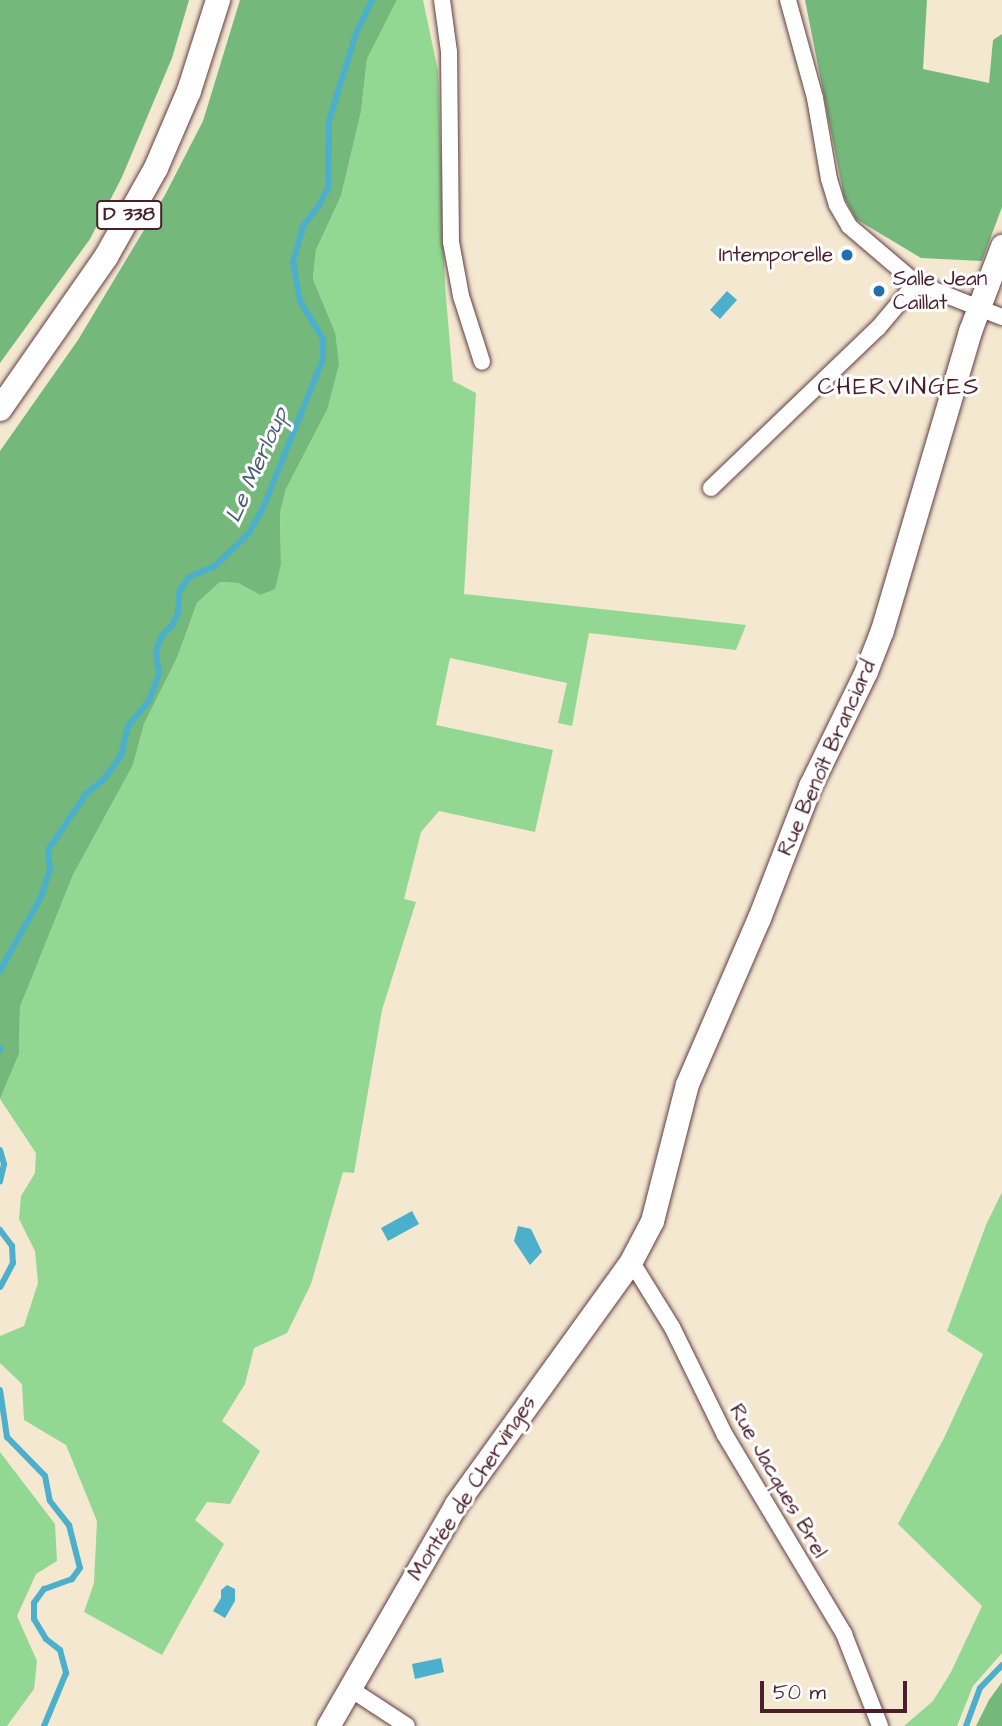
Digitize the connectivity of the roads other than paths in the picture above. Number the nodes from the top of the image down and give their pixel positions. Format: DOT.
graph roads {
  1 [pos="218,0"];
  2 [pos="442,0"];
  3 [pos="788,0"];
  4 [pos="1002,246"];
  5 [pos="916,283"];
  6 [pos="978,306"];
  7 [pos="1002,317"];
  8 [pos="482,362"];
  9 [pos="0,409"];
  10 [pos="711,488"];
  11 [pos="631,1261"];
  12 [pos="349,1688"];
  13 [pos="328,1726"];
  14 [pos="407,1726"];
  15 [pos="880,1726"];
  1 -- 9 [label="main road, D 338"];
  2 -- 8 [label="street"];
  3 -- 5 [label="street"];
  4 -- 6 [label="street, Rue Benoît Branciard"];
  5 -- 6 [label="street"];
  5 -- 10 [label="street"];
  6 -- 7 [label="street"];
  6 -- 11 [label="street, Rue Benoît Branciard"];
  11 -- 12 [label="street, Montée de Chervinges"];
  11 -- 15 [label="street, Rue Jacques Brel"];
  12 -- 13 [label="street, Montée de Chervinges"];
  12 -- 14 [label="street"];
}
